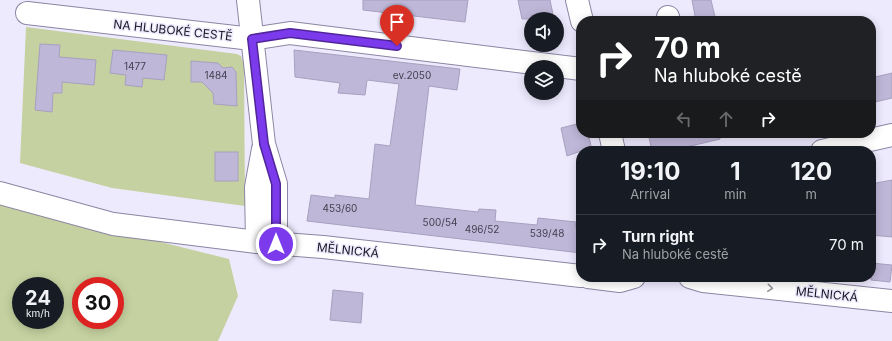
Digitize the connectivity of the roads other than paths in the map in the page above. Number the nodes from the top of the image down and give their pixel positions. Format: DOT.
graph roads {
  1 [pos="248,0"];
  2 [pos="577,0"];
  3 [pos="27,13"];
  4 [pos="581,16"];
  5 [pos="252,39"];
  6 [pos="576,68"];
  7 [pos="892,135"];
  8 [pos="876,136"];
  9 [pos="853,138"];
  10 [pos="834,146"];
  11 [pos="0,193"];
  12 [pos="266,243"];
  13 [pos="576,275"];
  14 [pos="712,282"];
  15 [pos="892,301"];
  1 -- 5 [label="street"];
  2 -- 4 [label="street"];
  3 -- 5 [label="street, NA HLUBOKÉ CESTĚ"];
  5 -- 6 [label="street, NA HLUBOKÉ CESTĚ"];
  5 -- 12 [label="street"];
  7 -- 8 [label="street"];
  9 -- 10 [label="street"];
  11 -- 12 [label="street, MĚLNICKÁ"];
  12 -- 13 [label="street, MĚLNICKÁ"];
  14 -- 15 [label="street, MĚLNICKÁ, one-way"];
}
